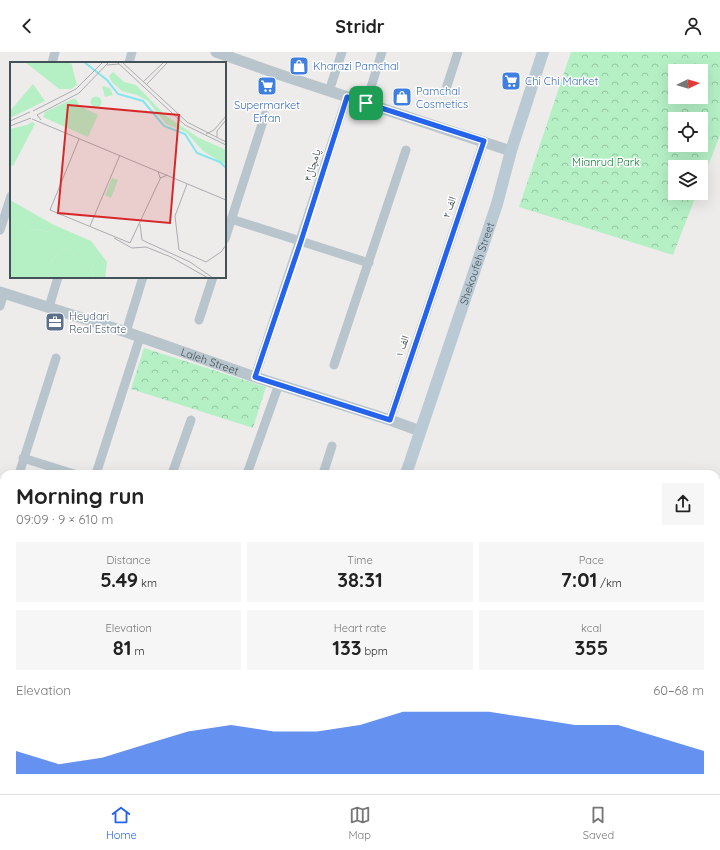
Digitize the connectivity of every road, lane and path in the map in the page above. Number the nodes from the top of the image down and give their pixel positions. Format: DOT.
graph roads {
  1 [pos="55,52"];
  2 [pos="132,52"];
  3 [pos="216,52"];
  4 [pos="342,52"];
  5 [pos="382,52"];
  6 [pos="458,52"];
  7 [pos="543,52"];
  8 [pos="52,62"];
  9 [pos="129,62"];
  10 [pos="329,91"];
  11 [pos="445,92"];
  12 [pos="347,97"];
  13 [pos="366,103"];
  14 [pos="265,115"];
  15 [pos="484,141"];
  16 [pos="406,150"];
  17 [pos="511,151"];
  18 [pos="10,199"];
  19 [pos="231,219"];
  20 [pos="0,230"];
  21 [pos="226,235"];
  22 [pos="301,241"];
  23 [pos="369,263"];
  24 [pos="58,278"];
  25 [pos="143,278"];
  26 [pos="213,278"];
  27 [pos="437,280"];
  28 [pos="2,292"];
  29 [pos="0,306"];
  30 [pos="49,307"];
  31 [pos="199,320"];
  32 [pos="126,332"];
  33 [pos="140,337"];
  34 [pos="56,358"];
  35 [pos="334,365"];
  36 [pos="255,377"];
  37 [pos="279,384"];
  38 [pos="191,420"];
  39 [pos="390,420"];
  40 [pos="420,431"];
  41 [pos="332,446"];
  42 [pos="23,458"];
  43 [pos="20,470"];
  44 [pos="61,470"];
  45 [pos="97,470"];
  46 [pos="173,470"];
  47 [pos="248,470"];
  48 [pos="324,470"];
  49 [pos="407,470"];
  1 -- 8 [label="street"];
  2 -- 9 [label="street"];
  3 -- 10 [label="street"];
  4 -- 10 [label="street"];
  5 -- 13 [label="street"];
  6 -- 11 [label="street"];
  7 -- 17 [label="main road, Shekoufeh Street"];
  10 -- 12 [label="street"];
  12 -- 13 [label="street"];
  12 -- 22 [label="street, پامچال۴"];
  13 -- 15 [label="street"];
  14 -- 19 [label="street"];
  15 -- 17 [label="street"];
  15 -- 27 [label="street, ۲ الف"];
  16 -- 23 [label="street"];
  17 -- 40 [label="main road, Shekoufeh Street"];
  18 -- 20 [label="street"];
  19 -- 21 [label="street"];
  19 -- 22 [label="street"];
  22 -- 23 [label="street"];
  22 -- 36 [label="street, پامچال۴"];
  23 -- 35 [label="street"];
  24 -- 30 [label="street"];
  25 -- 32 [label="street"];
  26 -- 31 [label="street"];
  27 -- 39 [label="street, ۱ الف"];
  28 -- 29 [label="street"];
  28 -- 30 [label="street, Laleh Street"];
  30 -- 32 [label="street, Laleh Street"];
  32 -- 33 [label="street, Laleh Street"];
  33 -- 36 [label="street, Laleh Street"];
  33 -- 45 [label="street"];
  34 -- 42 [label="street"];
  36 -- 37 [label="street, Laleh Street"];
  37 -- 39 [label="street, Laleh Street"];
  37 -- 47 [label="street"];
  38 -- 46 [label="street"];
  39 -- 40 [label="street, Laleh Street"];
  40 -- 49 [label="main road, Shekoufeh Street"];
  41 -- 48 [label="street"];
  42 -- 43 [label="street"];
  42 -- 44 [label="street"];
}
